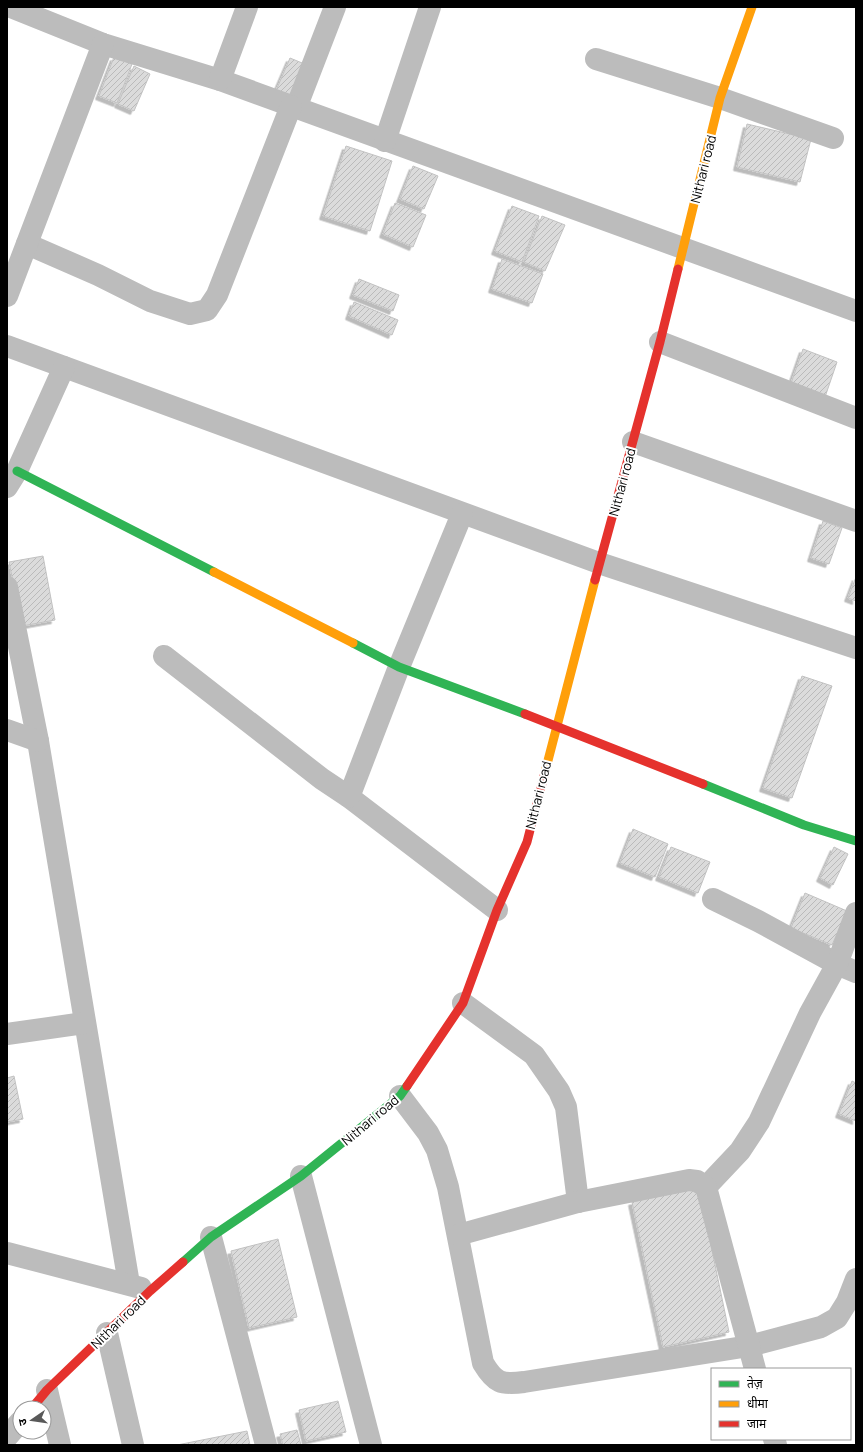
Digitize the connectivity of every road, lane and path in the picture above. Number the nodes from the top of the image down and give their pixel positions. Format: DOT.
graph roads {
  1 [pos="247,7"];
  2 [pos="335,7"];
  3 [pos="430,7"];
  4 [pos="752,7"];
  5 [pos="25,10"];
  6 [pos="103,44"];
  7 [pos="596,59"];
  8 [pos="220,80"];
  9 [pos="720,98"];
  10 [pos="294,107"];
  11 [pos="833,138"];
  12 [pos="385,141"];
  13 [pos="27,244"];
  14 [pos="683,248"];
  15 [pos="7,296"];
  16 [pos="856,311"];
  17 [pos="660,342"];
  18 [pos="7,346"];
  19 [pos="64,367"];
  20 [pos="856,418"];
  21 [pos="633,442"];
  22 [pos="12,479"];
  23 [pos="462,514"];
  24 [pos="856,521"];
  25 [pos="598,563"];
  26 [pos="7,587"];
  27 [pos="856,648"];
  28 [pos="164,656"];
  29 [pos="399,666"];
  30 [pos="556,725"];
  31 [pos="7,730"];
  32 [pos="38,741"];
  33 [pos="349,797"];
  34 [pos="856,841"];
  35 [pos="713,899"];
  36 [pos="497,910"];
  37 [pos="856,912"];
  38 [pos="847,968"];
  39 [pos="463,1003"];
  40 [pos="84,1023"];
  41 [pos="7,1034"];
  42 [pos="400,1096"];
  43 [pos="302,1176"];
  44 [pos="706,1187"];
  45 [pos="578,1202"];
  46 [pos="458,1235"];
  47 [pos="211,1237"];
  48 [pos="7,1253"];
  49 [pos="856,1279"];
  50 [pos="129,1284"];
  51 [pos="150,1291"];
  52 [pos="107,1333"];
  53 [pos="749,1346"];
  54 [pos="755,1368"];
  55 [pos="47,1390"];
  56 [pos="39,1400"];
  57 [pos="60,1445"];
  58 [pos="133,1445"];
  59 [pos="266,1445"];
  60 [pos="371,1445"];
  1 -- 8 [label="street"];
  2 -- 10 [label="street"];
  3 -- 12 [label="street"];
  4 -- 9 [label="street, Nithari road"];
  5 -- 6 [label="street"];
  6 -- 8 [label="street"];
  6 -- 13 [label="street"];
  7 -- 9 [label="street"];
  8 -- 10 [label="street"];
  9 -- 11 [label="street"];
  9 -- 14 [label="street, Nithari road"];
  10 -- 12 [label="street"];
  10 -- 13 [label="street"];
  12 -- 14 [label="street"];
  13 -- 15 [label="street"];
  14 -- 16 [label="street"];
  14 -- 17 [label="street, Nithari road"];
  17 -- 20 [label="street"];
  17 -- 21 [label="street, Nithari road"];
  18 -- 19 [label="street"];
  19 -- 22 [label="street"];
  19 -- 23 [label="street"];
  21 -- 24 [label="street"];
  21 -- 25 [label="street, Nithari road"];
  22 -- 29 [label="street"];
  23 -- 25 [label="street"];
  23 -- 29 [label="street"];
  25 -- 27 [label="street"];
  25 -- 30 [label="street, Nithari road"];
  26 -- 32 [label="street"];
  28 -- 33 [label="street"];
  29 -- 30 [label="street"];
  29 -- 33 [label="street"];
  30 -- 34 [label="street"];
  30 -- 36 [label="street, Nithari road"];
  31 -- 32 [label="street"];
  32 -- 40 [label="street"];
  33 -- 36 [label="street"];
  35 -- 38 [label="street"];
  36 -- 39 [label="street, Nithari road"];
  37 -- 38 [label="street"];
  38 -- 44 [label="street"];
  39 -- 42 [label="street, Nithari road"];
  39 -- 45 [label="street"];
  40 -- 41 [label="street"];
  40 -- 50 [label="street"];
  42 -- 43 [label="street, Nithari road"];
  42 -- 46 [label="street"];
  43 -- 47 [label="street, Nithari road"];
  43 -- 60 [label="street"];
  44 -- 45 [label="street"];
  44 -- 53 [label="street"];
  45 -- 46 [label="street"];
  46 -- 53 [label="street"];
  47 -- 51 [label="street, Nithari road"];
  47 -- 59 [label="street"];
  48 -- 50 [label="street"];
  49 -- 53 [label="street"];
  50 -- 51 [label="street"];
  51 -- 52 [label="street, Nithari road"];
  52 -- 55 [label="street, Nithari road"];
  52 -- 58 [label="street"];
  53 -- 54 [label="street"];
  55 -- 56 [label="street, Nithari road"];
  55 -- 57 [label="street"];
}
